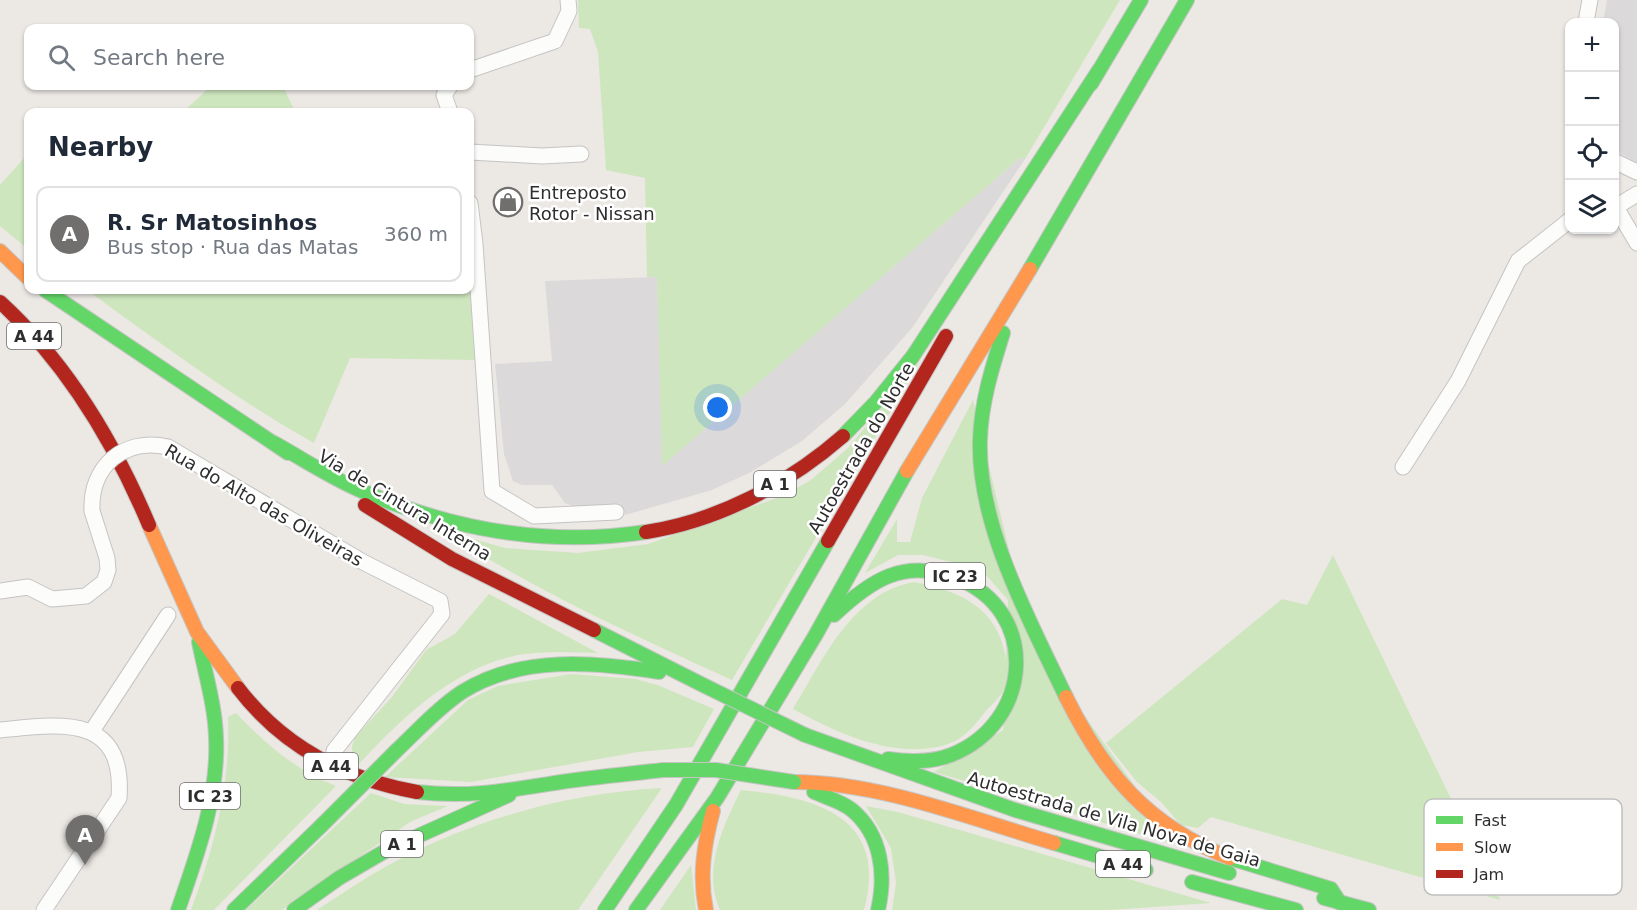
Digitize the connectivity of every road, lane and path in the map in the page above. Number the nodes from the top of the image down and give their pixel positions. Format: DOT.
graph roads {
  1 [pos="567,0"];
  2 [pos="1141,0"];
  3 [pos="1187,0"];
  4 [pos="1590,0"];
  5 [pos="1588,18"];
  6 [pos="474,69"];
  7 [pos="1099,70"];
  8 [pos="447,90"];
  9 [pos="449,108"];
  10 [pos="474,152"];
  11 [pos="581,154"];
  12 [pos="1619,163"];
  13 [pos="1637,172"];
  14 [pos="1637,194"];
  15 [pos="1619,204"];
  16 [pos="1619,213"];
  17 [pos="1565,223"];
  18 [pos="1637,243"];
  19 [pos="0,251"];
  20 [pos="0,261"];
  21 [pos="474,270"];
  22 [pos="24,274"];
  23 [pos="24,276"];
  24 [pos="1026,276"];
  25 [pos="51,294"];
  26 [pos="968,299"];
  27 [pos="0,302"];
  28 [pos="956,320"];
  29 [pos="274,443"];
  30 [pos="1403,467"];
  31 [pos="616,512"];
  32 [pos="0,591"];
  33 [pos="168,615"];
  34 [pos="198,633"];
  35 [pos="815,636"];
  36 [pos="688,678"];
  37 [pos="0,730"];
  38 [pos="92,731"];
  39 [pos="334,751"];
  40 [pos="851,754"];
  41 [pos="794,782"];
  42 [pos="518,791"];
  43 [pos="717,798"];
  44 [pos="1155,873"];
  45 [pos="1177,878"];
  46 [pos="1340,903"];
  47 [pos="44,910"];
  48 [pos="178,910"];
  49 [pos="234,910"];
  50 [pos="294,910"];
  51 [pos="605,910"];
  52 [pos="636,910"];
  53 [pos="706,910"];
  54 [pos="878,910"];
  55 [pos="1296,910"];
  56 [pos="1369,910"];
  1 -- 6 [label="street"];
  2 -- 7 [label="highway, A 1"];
  3 -- 24 [label="highway"];
  4 -- 5 [label="street"];
  7 -- 26 [label="highway, A 1"];
  7 -- 29 [label="highway, A 1"];
  8 -- 9 [label="street"];
  10 -- 11 [label="street"];
  12 -- 13 [label="street"];
  14 -- 15 [label="street"];
  16 -- 18 [label="street"];
  17 -- 30 [label="street"];
  19 -- 22 [label="highway"];
  20 -- 23 [label="highway"];
  21 -- 31 [label="street"];
  24 -- 35 [label="highway"];
  24 -- 46 [label="highway"];
  25 -- 29 [label="highway, Via de Cintura Interna / A 44"];
  27 -- 34 [label="highway, A 44"];
  28 -- 51 [label="highway, Autoestrada do Norte"];
  29 -- 36 [label="highway, Via de Cintura Interna / A 44"];
  32 -- 39 [label="street, Rua do Alto das Oliveiras, bridge"];
  33 -- 38 [label="street"];
  34 -- 42 [label="highway, A 44"];
  34 -- 48 [label="highway, IC 23"];
  35 -- 40 [label="highway, IC 23"];
  35 -- 43 [label="highway"];
  36 -- 40 [label="highway, Via de Cintura Interna / A 44, bridge"];
  36 -- 49 [label="highway, bridge"];
  37 -- 38 [label="street"];
  38 -- 47 [label="street"];
  40 -- 46 [label="highway, Autoestrada de Vila Nova de Gaia / A 44"];
  41 -- 42 [label="highway, A 44, bridge"];
  41 -- 44 [label="highway, A 44"];
  41 -- 54 [label="highway"];
  42 -- 50 [label="highway, A 1"];
  43 -- 52 [label="highway"];
  43 -- 53 [label="highway"];
  45 -- 55 [label="highway, A 44"];
  46 -- 56 [label="highway, Autoestrada de Vila Nova de Gaia / A 44"];
}
